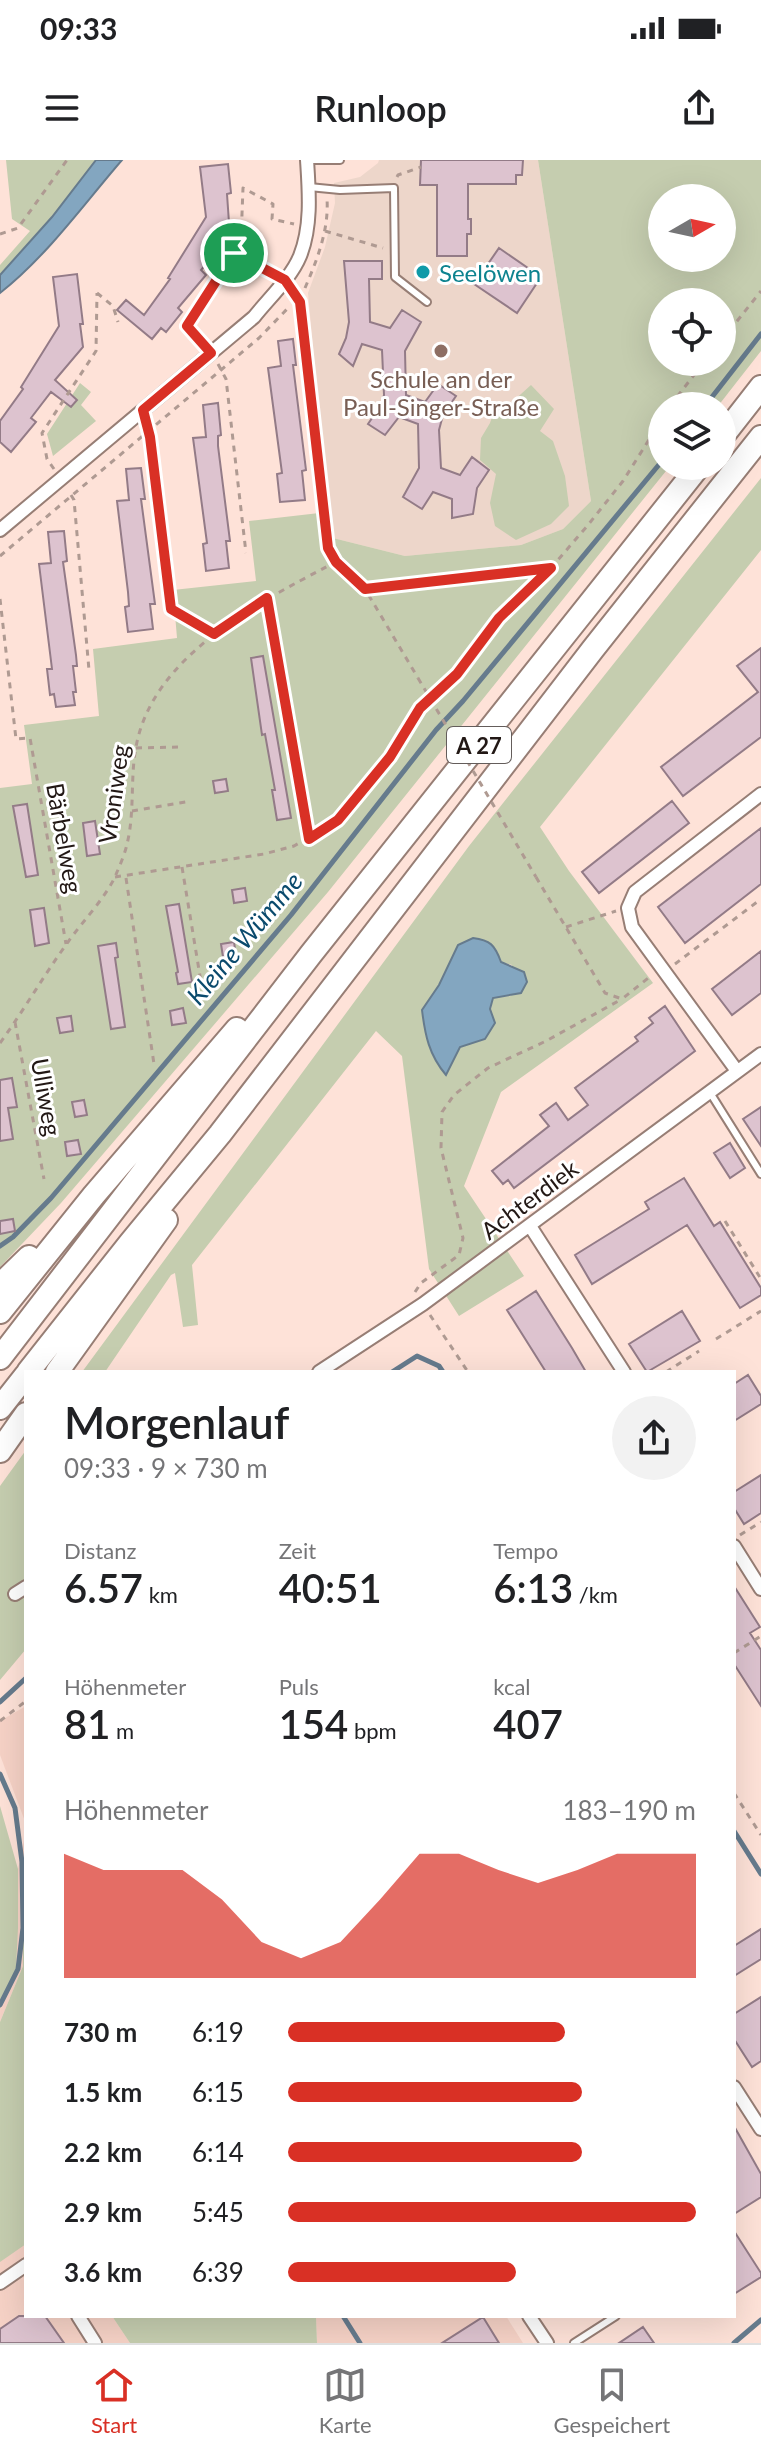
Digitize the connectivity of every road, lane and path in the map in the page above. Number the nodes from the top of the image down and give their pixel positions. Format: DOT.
graph roads {
  1 [pos="67,160"];
  2 [pos="307,160"];
  3 [pos="340,160"];
  4 [pos="421,167"];
  5 [pos="309,187"];
  6 [pos="394,188"];
  7 [pos="307,227"];
  8 [pos="0,234"];
  9 [pos="395,252"];
  10 [pos="234,253"];
  11 [pos="285,280"];
  12 [pos="761,291"];
  13 [pos="427,302"];
  14 [pos="118,322"];
  15 [pos="736,322"];
  16 [pos="211,353"];
  17 [pos="88,362"];
  18 [pos="94,367"];
  19 [pos="693,376"];
  20 [pos="761,387"];
  21 [pos="681,392"];
  22 [pos="143,410"];
  23 [pos="736,419"];
  24 [pos="761,437"];
  25 [pos="648,441"];
  26 [pos="60,477"];
  27 [pos="688,480"];
  28 [pos="0,530"];
  29 [pos="246,553"];
  30 [pos="336,562"];
  31 [pos="551,568"];
  32 [pos="365,589"];
  33 [pos="267,598"];
  34 [pos="0,599"];
  35 [pos="214,634"];
  36 [pos="89,670"];
  37 [pos="180,747"];
  38 [pos="135,748"];
  39 [pos="761,794"];
  40 [pos="191,801"];
  41 [pos="131,811"];
  42 [pos="309,839"];
  43 [pos="182,867"];
  44 [pos="115,877"];
  45 [pos="126,877"];
  46 [pos="761,899"];
  47 [pos="607,914"];
  48 [pos="566,927"];
  49 [pos="66,944"];
  50 [pos="311,954"];
  51 [pos="663,970"];
  52 [pos="201,982"];
  53 [pos="622,999"];
  54 [pos="15,1022"];
  55 [pos="0,1043"];
  56 [pos="761,1054"];
  57 [pos="154,1064"];
  58 [pos="737,1071"];
  59 [pos="709,1091"];
  60 [pos="220,1134"];
  61 [pos="761,1174"];
  62 [pos="44,1179"];
  63 [pos="94,1195"];
  64 [pos="725,1221"];
  65 [pos="530,1226"];
  66 [pos="761,1279"];
  67 [pos="0,1285"];
  68 [pos="423,1304"];
  69 [pos="761,1311"];
  70 [pos="0,1312"];
  71 [pos="716,1339"];
  72 [pos="699,1351"];
  73 [pos="0,1358"];
  74 [pos="30,1370"];
  75 [pos="58,1370"];
  76 [pos="322,1370"];
  77 [pos="467,1370"];
  78 [pos="623,1370"];
  79 [pos="669,1370"];
  80 [pos="24,1378"];
  81 [pos="0,1408"];
  82 [pos="24,1417"];
  83 [pos="0,1451"];
  84 [pos="761,1522"];
  85 [pos="736,1538"];
  86 [pos="736,1549"];
  87 [pos="761,1589"];
  88 [pos="761,1636"];
  89 [pos="736,1652"];
  90 [pos="24,1703"];
  91 [pos="0,1721"];
  92 [pos="736,1796"];
  93 [pos="761,1835"];
  94 [pos="736,2090"];
  95 [pos="761,2129"];
  96 [pos="24,2266"];
  97 [pos="0,2283"];
  98 [pos="79,2318"];
  99 [pos="530,2318"];
  100 [pos="613,2318"];
  101 [pos="95,2343"];
  102 [pos="547,2343"];
  103 [pos="574,2343"];
  1 -- 8 [label="path"];
  2 -- 3 [label="lane"];
  2 -- 5 [label="street"];
  4 -- 6 [label="path"];
  5 -- 6 [label="lane"];
  5 -- 7 [label="street"];
  6 -- 9 [label="lane"];
  7 -- 9 [label="path"];
  7 -- 10 [label="path"];
  7 -- 11 [label="street"];
  9 -- 13 [label="lane"];
  10 -- 11 [label="path"];
  10 -- 16 [label="path"];
  11 -- 16 [label="street"];
  11 -- 30 [label="lane"];
  12 -- 15 [label="path"];
  14 -- 17 [label="path"];
  16 -- 22 [label="street"];
  16 -- 29 [label="path"];
  17 -- 18 [label="path"];
  17 -- 26 [label="path"];
  19 -- 21 [label="path"];
  20 -- 23 [label="highway"];
  22 -- 26 [label="street"];
  22 -- 35 [label="path"];
  24 -- 60 [label="highway, A 27"];
  25 -- 31 [label="path"];
  26 -- 28 [label="street"];
  26 -- 36 [label="path"];
  27 -- 50 [label="highway, A 27"];
  30 -- 32 [label="path"];
  30 -- 33 [label="path, Vroniweg"];
  31 -- 32 [label="path"];
  31 -- 42 [label="path"];
  32 -- 48 [label="path, bridge"];
  33 -- 35 [label="path, Vroniweg"];
  33 -- 42 [label="path"];
  34 -- 49 [label="path, Bärbelweg"];
  35 -- 38 [label="path, Vroniweg"];
  37 -- 38 [label="path"];
  38 -- 41 [label="path, Vroniweg"];
  39 -- 51 [label="street"];
  40 -- 41 [label="path"];
  41 -- 44 [label="path, Vroniweg"];
  42 -- 43 [label="path"];
  43 -- 45 [label="path"];
  43 -- 52 [label="path"];
  44 -- 45 [label="path"];
  44 -- 49 [label="path, Vroniweg"];
  45 -- 57 [label="path"];
  46 -- 51 [label="path"];
  47 -- 48 [label="path"];
  48 -- 53 [label="path"];
  49 -- 54 [label="path, Vroniweg"];
  50 -- 63 [label="highway"];
  50 -- 73 [label="highway, A 27"];
  51 -- 53 [label="path"];
  51 -- 58 [label="street"];
  53 -- 68 [label="path"];
  54 -- 55 [label="path, Vroniweg"];
  54 -- 62 [label="path, Ulliweg"];
  56 -- 58 [label="street, Achterdiek"];
  58 -- 59 [label="street, Achterdiek"];
  59 -- 61 [label="lane"];
  59 -- 65 [label="street, Achterdiek"];
  60 -- 74 [label="highway, A 27"];
  60 -- 75 [label="highway"];
  63 -- 67 [label="highway"];
  63 -- 70 [label="highway"];
  64 -- 66 [label="path"];
  65 -- 68 [label="street, Achterdiek"];
  65 -- 78 [label="street"];
  68 -- 76 [label="street, Achterdiek"];
  68 -- 77 [label="path"];
  69 -- 71 [label="path"];
  72 -- 79 [label="path"];
  80 -- 81 [label="highway, A 27"];
  82 -- 83 [label="highway"];
  84 -- 85 [label="path"];
  86 -- 87 [label="street"];
  88 -- 89 [label="path"];
  90 -- 91 [label="path"];
  92 -- 93 [label="path"];
  94 -- 95 [label="street"];
  96 -- 97 [label="street"];
  98 -- 101 [label="street"];
  99 -- 102 [label="street"];
  100 -- 103 [label="lane"];
}
